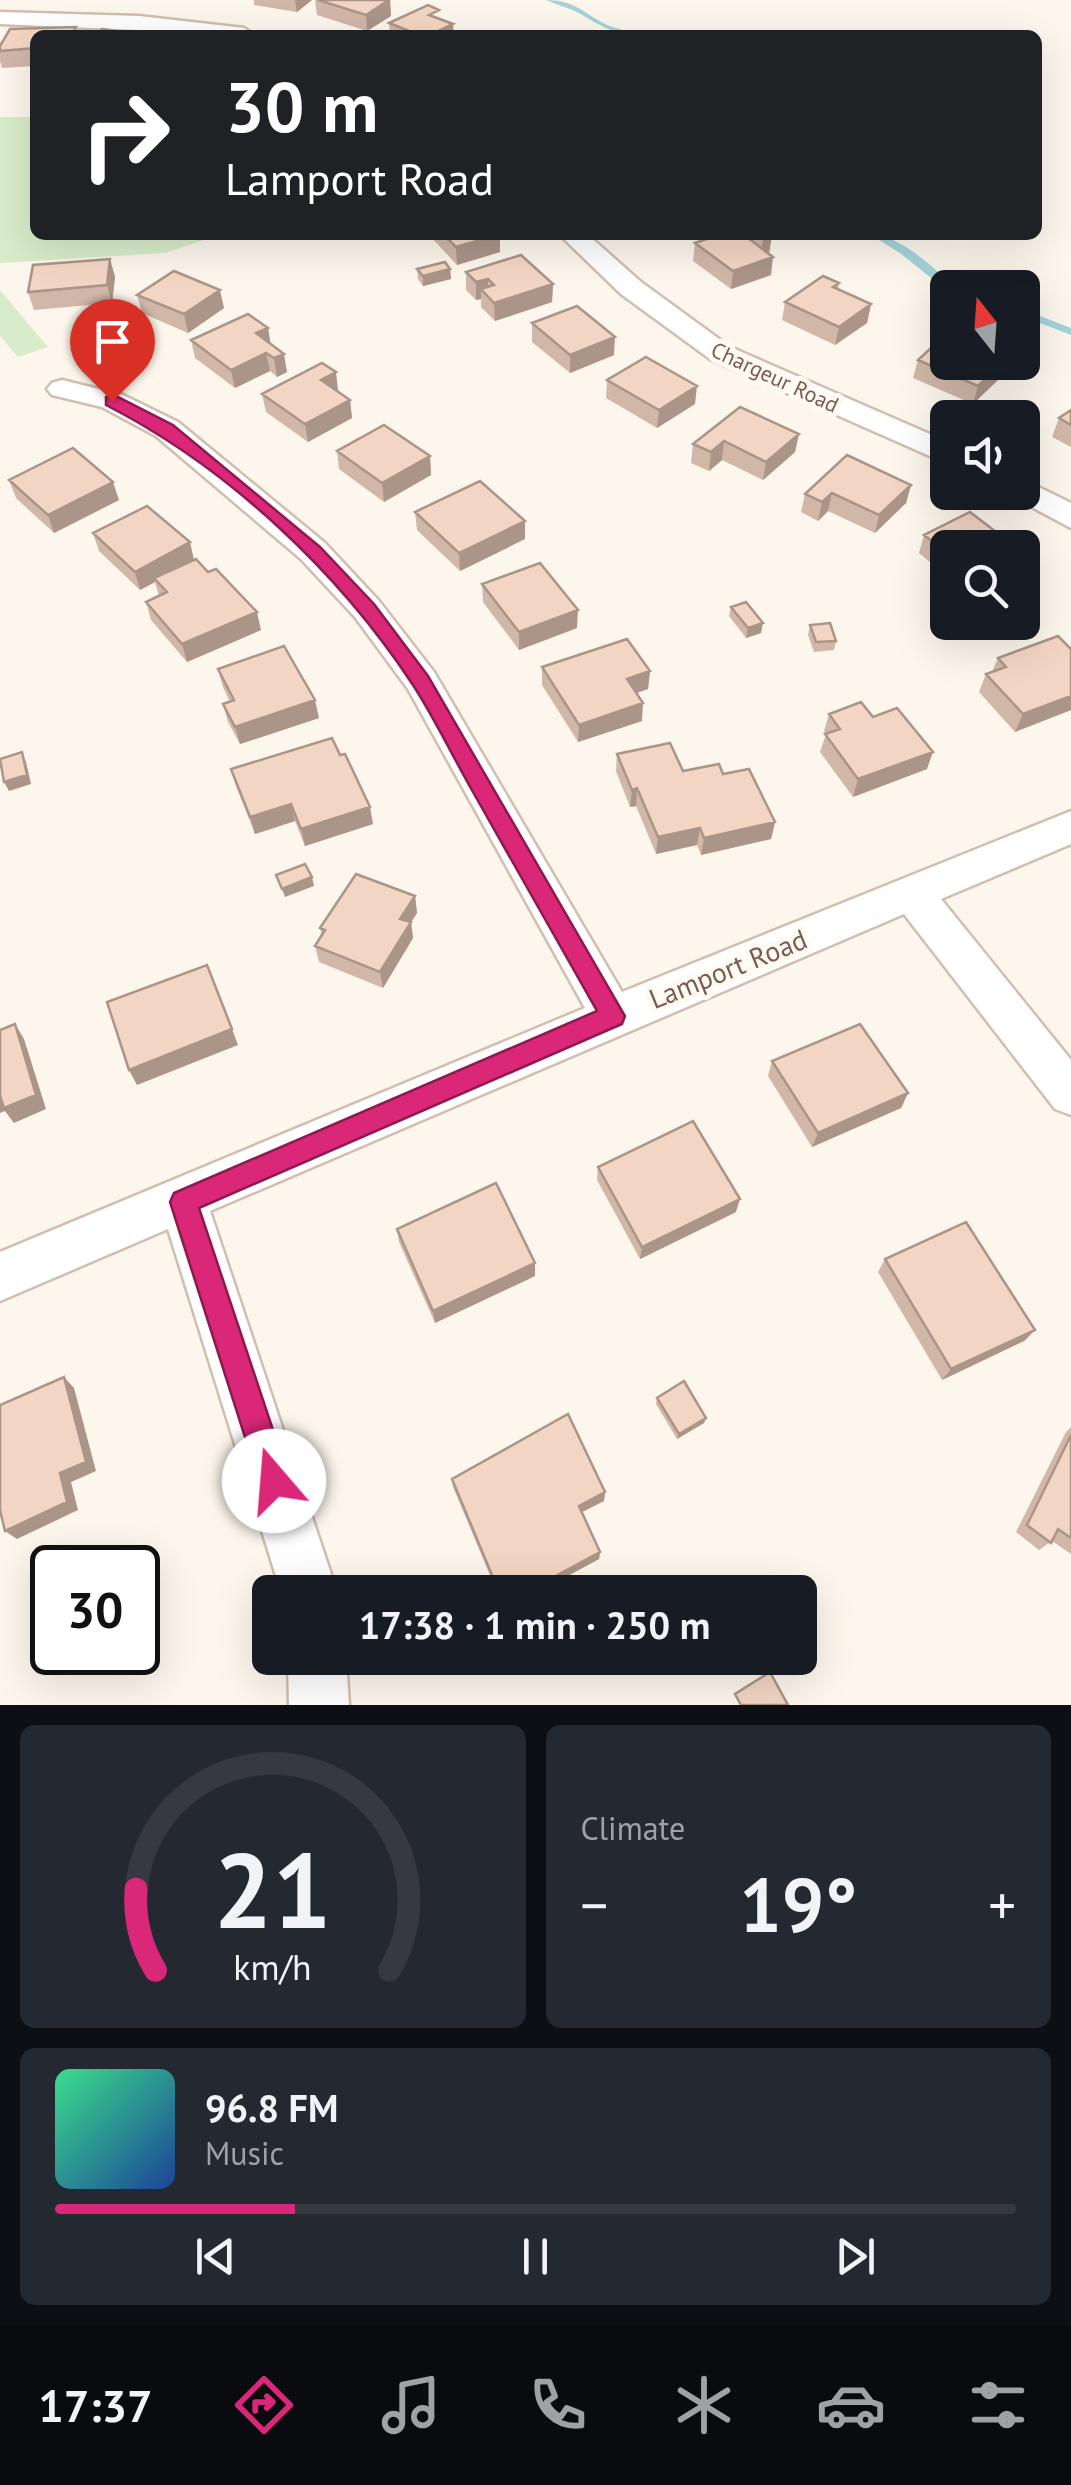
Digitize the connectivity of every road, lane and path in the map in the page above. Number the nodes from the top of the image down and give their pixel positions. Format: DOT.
graph roads {
  1 [pos="0,18"];
  2 [pos="203,30"];
  3 [pos="578,240"];
  4 [pos="62,389"];
  5 [pos="930,446"];
  6 [pos="1040,499"];
  7 [pos="1071,517"];
  8 [pos="1071,827"];
  9 [pos="912,893"];
  10 [pos="613,1016"];
  11 [pos="1071,1094"];
  12 [pos="183,1202"];
  13 [pos="0,1278"];
  14 [pos="304,1575"];
  15 [pos="318,1675"];
  16 [pos="319,1705"];
  1 -- 2 [label="street"];
  3 -- 5 [label="street, Chargeur Road"];
  4 -- 10 [label="street"];
  6 -- 7 [label="street"];
  8 -- 9 [label="street, Lamport Road"];
  9 -- 10 [label="street, Lamport Road"];
  9 -- 11 [label="street"];
  10 -- 12 [label="street, Lamport Road"];
  12 -- 13 [label="street, Lamport Road"];
  12 -- 14 [label="street"];
  15 -- 16 [label="street"];
}
